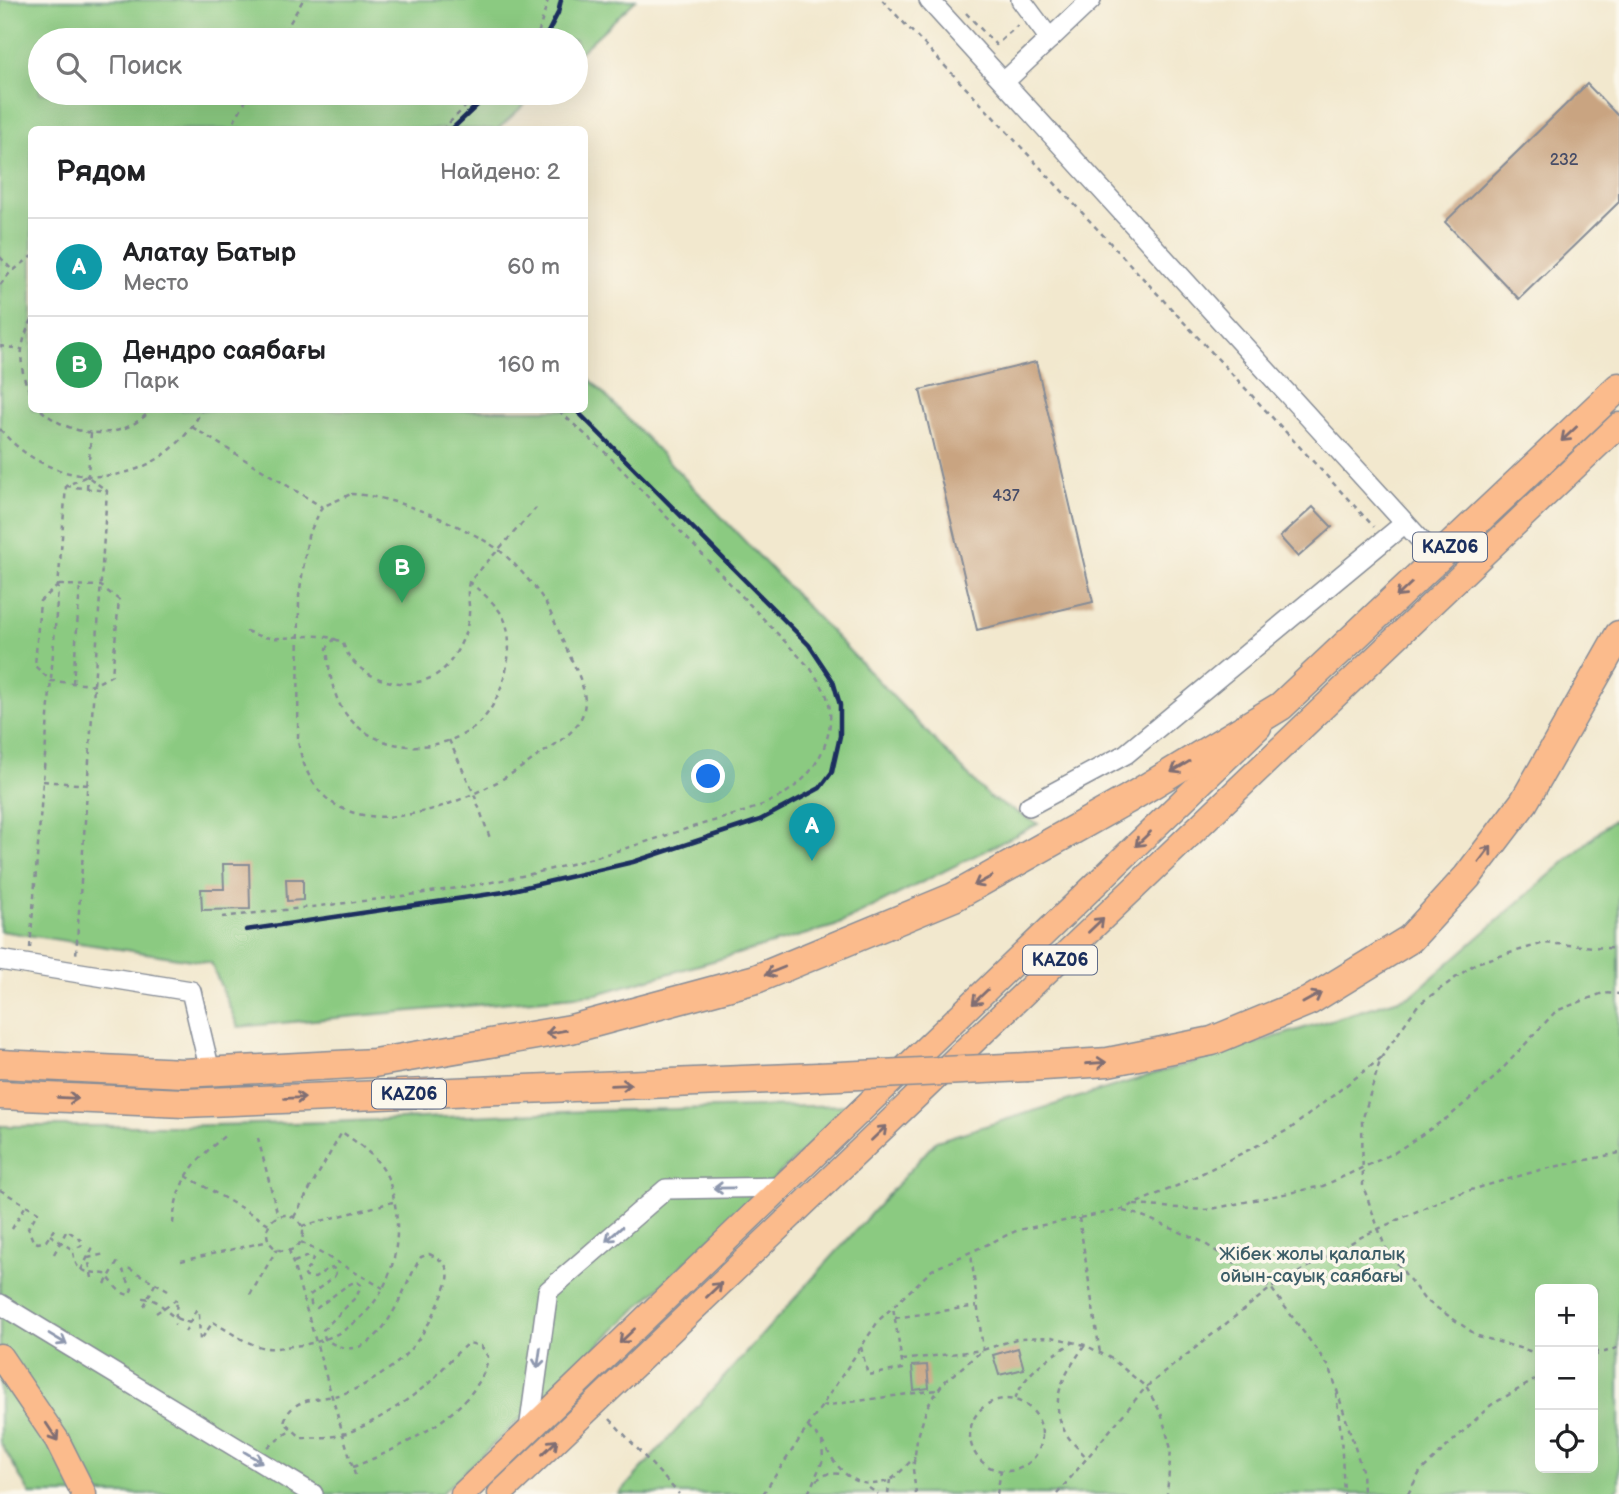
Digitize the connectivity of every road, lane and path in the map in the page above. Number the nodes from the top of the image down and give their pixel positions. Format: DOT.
graph roads {
  1 [pos="303,0"];
  2 [pos="548,0"];
  3 [pos="881,0"];
  4 [pos="929,0"];
  5 [pos="1091,0"];
  6 [pos="1026,7"];
  7 [pos="962,9"];
  8 [pos="287,28"];
  9 [pos="540,28"];
  10 [pos="1050,39"];
  11 [pos="1004,82"];
  12 [pos="243,105"];
  13 [pos="468,105"];
  14 [pos="231,126"];
  15 [pos="446,126"];
  16 [pos="0,257"];
  17 [pos="28,259"];
  18 [pos="13,271"];
  19 [pos="0,285"];
  20 [pos="28,332"];
  21 [pos="0,346"];
  22 [pos="22,349"];
  23 [pos="28,387"];
  24 [pos="1619,387"];
  25 [pos="45,413"];
  26 [pos="147,413"];
  27 [pos="200,413"];
  28 [pos="561,413"];
  29 [pos="1619,425"];
  30 [pos="192,427"];
  31 [pos="0,429"];
  32 [pos="91,433"];
  33 [pos="87,476"];
  34 [pos="66,486"];
  35 [pos="87,488"];
  36 [pos="107,491"];
  37 [pos="322,507"];
  38 [pos="536,508"];
  39 [pos="1405,523"];
  40 [pos="1385,540"];
  41 [pos="499,551"];
  42 [pos="1437,558"];
  43 [pos="469,582"];
  44 [pos="59,585"];
  45 [pos="80,586"];
  46 [pos="101,586"];
  47 [pos="247,631"];
  48 [pos="299,635"];
  49 [pos="1619,635"];
  50 [pos="335,638"];
  51 [pos="51,681"];
  52 [pos="73,683"];
  53 [pos="94,685"];
  54 [pos="1281,706"];
  55 [pos="449,740"];
  56 [pos="43,781"];
  57 [pos="88,785"];
  58 [pos="474,794"];
  59 [pos="1029,806"];
  60 [pos="491,841"];
  61 [pos="222,917"];
  62 [pos="1619,949"];
  63 [pos="0,960"];
  64 [pos="29,965"];
  65 [pos="75,972"];
  66 [pos="1619,994"];
  67 [pos="1381,1058"];
  68 [pos="0,1064"];
  69 [pos="210,1071"];
  70 [pos="0,1095"];
  71 [pos="227,1134"];
  72 [pos="258,1138"];
  73 [pos="1619,1153"];
  74 [pos="1363,1168"];
  75 [pos="186,1176"];
  76 [pos="782,1187"];
  77 [pos="0,1190"];
  78 [pos="393,1202"];
  79 [pos="26,1205"];
  80 [pos="1132,1205"];
  81 [pos="1120,1210"];
  82 [pos="278,1216"];
  83 [pos="294,1217"];
  84 [pos="1079,1218"];
  85 [pos="173,1224"];
  86 [pos="270,1224"];
  87 [pos="57,1225"];
  88 [pos="302,1226"];
  89 [pos="1378,1228"];
  90 [pos="12,1229"];
  91 [pos="50,1236"];
  92 [pos="269,1241"];
  93 [pos="61,1242"];
  94 [pos="301,1242"];
  95 [pos="93,1247"];
  96 [pos="277,1249"];
  97 [pos="73,1250"];
  98 [pos="289,1250"];
  99 [pos="971,1252"];
  100 [pos="54,1254"];
  101 [pos="105,1254"];
  102 [pos="88,1258"];
  103 [pos="119,1260"];
  104 [pos="181,1261"];
  105 [pos="294,1262"];
  106 [pos="81,1270"];
  107 [pos="91,1272"];
  108 [pos="92,1278"];
  109 [pos="109,1278"];
  110 [pos="155,1283"];
  111 [pos="105,1284"];
  112 [pos="383,1288"];
  113 [pos="1271,1288"];
  114 [pos="168,1290"];
  115 [pos="250,1295"];
  116 [pos="145,1298"];
  117 [pos="0,1304"];
  118 [pos="144,1306"];
  119 [pos="977,1306"];
  120 [pos="164,1307"];
  121 [pos="893,1307"];
  122 [pos="156,1313"];
  123 [pos="176,1318"];
  124 [pos="895,1318"];
  125 [pos="190,1323"];
  126 [pos="175,1325"];
  127 [pos="185,1332"];
  128 [pos="325,1339"];
  129 [pos="1074,1342"];
  130 [pos="317,1343"];
  131 [pos="1085,1345"];
  132 [pos="861,1347"];
  133 [pos="1619,1347"];
  134 [pos="983,1350"];
  135 [pos="1535,1352"];
  136 [pos="1100,1353"];
  137 [pos="1598,1353"];
  138 [pos="0,1356"];
  139 [pos="902,1360"];
  140 [pos="1535,1380"];
  141 [pos="1335,1382"];
  142 [pos="1146,1387"];
  143 [pos="939,1389"];
  144 [pos="333,1396"];
  145 [pos="1015,1399"];
  146 [pos="559,1401"];
  147 [pos="822,1406"];
  148 [pos="610,1419"];
  149 [pos="578,1420"];
  150 [pos="808,1427"];
  151 [pos="291,1430"];
  152 [pos="529,1430"];
  153 [pos="344,1433"];
  154 [pos="822,1441"];
  155 [pos="915,1457"];
  156 [pos="253,1458"];
  157 [pos="1087,1458"];
  158 [pos="353,1467"];
  159 [pos="1001,1471"];
  160 [pos="842,1474"];
  161 [pos="355,1475"];
  162 [pos="816,1480"];
  163 [pos="890,1480"];
  164 [pos="869,1488"];
  165 [pos="84,1494"];
  166 [pos="313,1494"];
  167 [pos="463,1494"];
  168 [pos="500,1494"];
  169 [pos="678,1494"];
  170 [pos="763,1494"];
  171 [pos="808,1494"];
  172 [pos="878,1494"];
  173 [pos="888,1494"];
  174 [pos="916,1494"];
  175 [pos="997,1494"];
  176 [pos="1057,1494"];
  177 [pos="1167,1494"];
  178 [pos="1344,1494"];
  179 [pos="1363,1494"];
  180 [pos="1408,1494"];
  1 -- 8 [label="path"];
  2 -- 9 [label="path"];
  3 -- 40 [label="path"];
  4 -- 11 [label="street"];
  5 -- 10 [label="street"];
  6 -- 7 [label="path"];
  6 -- 10 [label="street"];
  10 -- 11 [label="street"];
  11 -- 39 [label="street"];
  12 -- 14 [label="path"];
  13 -- 15 [label="path"];
  16 -- 18 [label="path"];
  17 -- 18 [label="path"];
  18 -- 19 [label="path"];
  20 -- 22 [label="path"];
  21 -- 22 [label="path"];
  22 -- 23 [label="path"];
  24 -- 42 [label="highway, KАZ06, one-way"];
  25 -- 32 [label="path"];
  26 -- 32 [label="path"];
  27 -- 30 [label="path"];
  28 -- 61 [label="path"];
  149 -- 29 [label="main road, KАZ06, one-way"];
  30 -- 33 [label="path"];
  30 -- 37 [label="path"];
  31 -- 33 [label="path"];
  32 -- 33 [label="path"];
  33 -- 34 [label="path"];
  33 -- 35 [label="path"];
  33 -- 36 [label="path"];
  34 -- 35 [label="path"];
  34 -- 44 [label="path"];
  35 -- 36 [label="path"];
  36 -- 46 [label="path"];
  37 -- 41 [label="path"];
  37 -- 48 [label="path"];
  38 -- 41 [label="path"];
  39 -- 40 [label="street"];
  39 -- 42 [label="street"];
  40 -- 59 [label="street"];
  41 -- 43 [label="path"];
  41 -- 58 [label="path"];
  42 -- 54 [label="highway, KАZ06, one-way"];
  43 -- 50 [label="path"];
  43 -- 55 [label="path"];
  44 -- 45 [label="path"];
  44 -- 51 [label="path"];
  44 -- 51 [label="path"];
  45 -- 46 [label="path"];
  45 -- 52 [label="path"];
  46 -- 53 [label="path"];
  46 -- 53 [label="path"];
  47 -- 48 [label="path"];
  48 -- 50 [label="path"];
  48 -- 58 [label="path"];
  70 -- 49 [label="highway, KАZ06, one-way, bridge"];
  50 -- 55 [label="path"];
  51 -- 52 [label="path"];
  51 -- 56 [label="path"];
  52 -- 53 [label="path"];
  53 -- 57 [label="path"];
  54 -- 69 [label="highway, KАZ06, one-way"];
  54 -- 76 [label="main road, KАZ06, one-way"];
  55 -- 58 [label="path"];
  56 -- 57 [label="path"];
  56 -- 64 [label="path"];
  57 -- 65 [label="path"];
  58 -- 60 [label="path"];
  62 -- 67 [label="path"];
  63 -- 64 [label="street"];
  64 -- 65 [label="street"];
  65 -- 69 [label="street"];
  66 -- 74 [label="path"];
  67 -- 74 [label="path"];
  67 -- 80 [label="path"];
  68 -- 69 [label="highway, KАZ06"];
  71 -- 75 [label="path"];
  72 -- 82 [label="path"];
  73 -- 89 [label="path"];
  74 -- 80 [label="path"];
  74 -- 89 [label="path"];
  75 -- 85 [label="path"];
  75 -- 86 [label="path"];
  76 -- 146 [label="main road, KАZ06, one-way"];
  76 -- 152 [label="street, one-way"];
  77 -- 79 [label="path"];
  78 -- 83 [label="path"];
  78 -- 88 [label="path"];
  78 -- 112 [label="path"];
  79 -- 90 [label="path"];
  79 -- 91 [label="path"];
  80 -- 81 [label="path"];
  81 -- 84 [label="path"];
  81 -- 113 [label="path"];
  82 -- 83 [label="path"];
  82 -- 86 [label="path"];
  83 -- 88 [label="path"];
  84 -- 99 [label="path"];
  84 -- 136 [label="path"];
  86 -- 92 [label="path"];
  87 -- 91 [label="path"];
  88 -- 94 [label="path"];
  89 -- 113 [label="path"];
  89 -- 135 [label="path"];
  91 -- 93 [label="path"];
  92 -- 96 [label="path"];
  92 -- 104 [label="path"];
  93 -- 97 [label="path"];
  93 -- 97 [label="path"];
  93 -- 100 [label="path"];
  94 -- 98 [label="path"];
  94 -- 112 [label="path"];
  95 -- 102 [label="path"];
  96 -- 98 [label="path"];
  96 -- 115 [label="path"];
  97 -- 106 [label="path"];
  98 -- 105 [label="path"];
  99 -- 119 [label="path"];
  99 -- 121 [label="path"];
  101 -- 102 [label="path"];
  102 -- 106 [label="path"];
  102 -- 107 [label="path"];
  103 -- 109 [label="path"];
  105 -- 128 [label="path"];
  105 -- 130 [label="path"];
  106 -- 107 [label="path"];
  107 -- 108 [label="path"];
  107 -- 109 [label="path"];
  109 -- 110 [label="path"];
  109 -- 111 [label="path"];
  110 -- 114 [label="path"];
  110 -- 116 [label="path"];
  112 -- 128 [label="path"];
  113 -- 141 [label="path"];
  113 -- 142 [label="path"];
  116 -- 118 [label="path"];
  116 -- 120 [label="path"];
  117 -- 156 [label="street, one-way"];
  119 -- 124 [label="path"];
  119 -- 134 [label="path"];
  120 -- 122 [label="path"];
  120 -- 123 [label="path"];
  120 -- 123 [label="path"];
  121 -- 124 [label="path"];
  121 -- 132 [label="path"];
  123 -- 125 [label="path"];
  123 -- 126 [label="path"];
  124 -- 139 [label="path"];
  125 -- 127 [label="path"];
  125 -- 130 [label="path"];
  128 -- 130 [label="path"];
  128 -- 144 [label="path"];
  129 -- 131 [label="path"];
  129 -- 134 [label="path"];
  129 -- 145 [label="path"];
  130 -- 144 [label="path"];
  131 -- 136 [label="path"];
  131 -- 157 [label="path"];
  132 -- 139 [label="path"];
  132 -- 147 [label="path"];
  133 -- 137 [label="path"];
  134 -- 139 [label="path"];
  134 -- 143 [label="path"];
  136 -- 142 [label="path"];
  138 -- 165 [label="main road, one-way"];
  140 -- 180 [label="path"];
  141 -- 178 [label="path"];
  141 -- 179 [label="path"];
  142 -- 157 [label="path"];
  142 -- 177 [label="path"];
  143 -- 147 [label="path"];
  143 -- 155 [label="path"];
  144 -- 151 [label="path"];
  144 -- 153 [label="path"];
  145 -- 159 [label="path"];
  145 -- 159 [label="path"];
  146 -- 149 [label="main road"];
  146 -- 152 [label="main road, KАZ06"];
  147 -- 150 [label="path"];
  148 -- 169 [label="path"];
  168 -- 149 [label="main road, KАZ06, one-way"];
  150 -- 154 [label="path"];
  150 -- 170 [label="path"];
  151 -- 153 [label="path"];
  151 -- 156 [label="path"];
  152 -- 167 [label="main road, KАZ06"];
  153 -- 158 [label="path"];
  153 -- 158 [label="path"];
  154 -- 160 [label="path"];
  154 -- 162 [label="path"];
  155 -- 163 [label="path"];
  155 -- 174 [label="path"];
  156 -- 166 [label="street"];
  157 -- 176 [label="path"];
  158 -- 161 [label="path"];
  159 -- 175 [label="path"];
  160 -- 162 [label="path"];
  160 -- 164 [label="path"];
  162 -- 171 [label="path"];
  163 -- 164 [label="path"];
  163 -- 173 [label="path"];
  164 -- 172 [label="path"];
}
